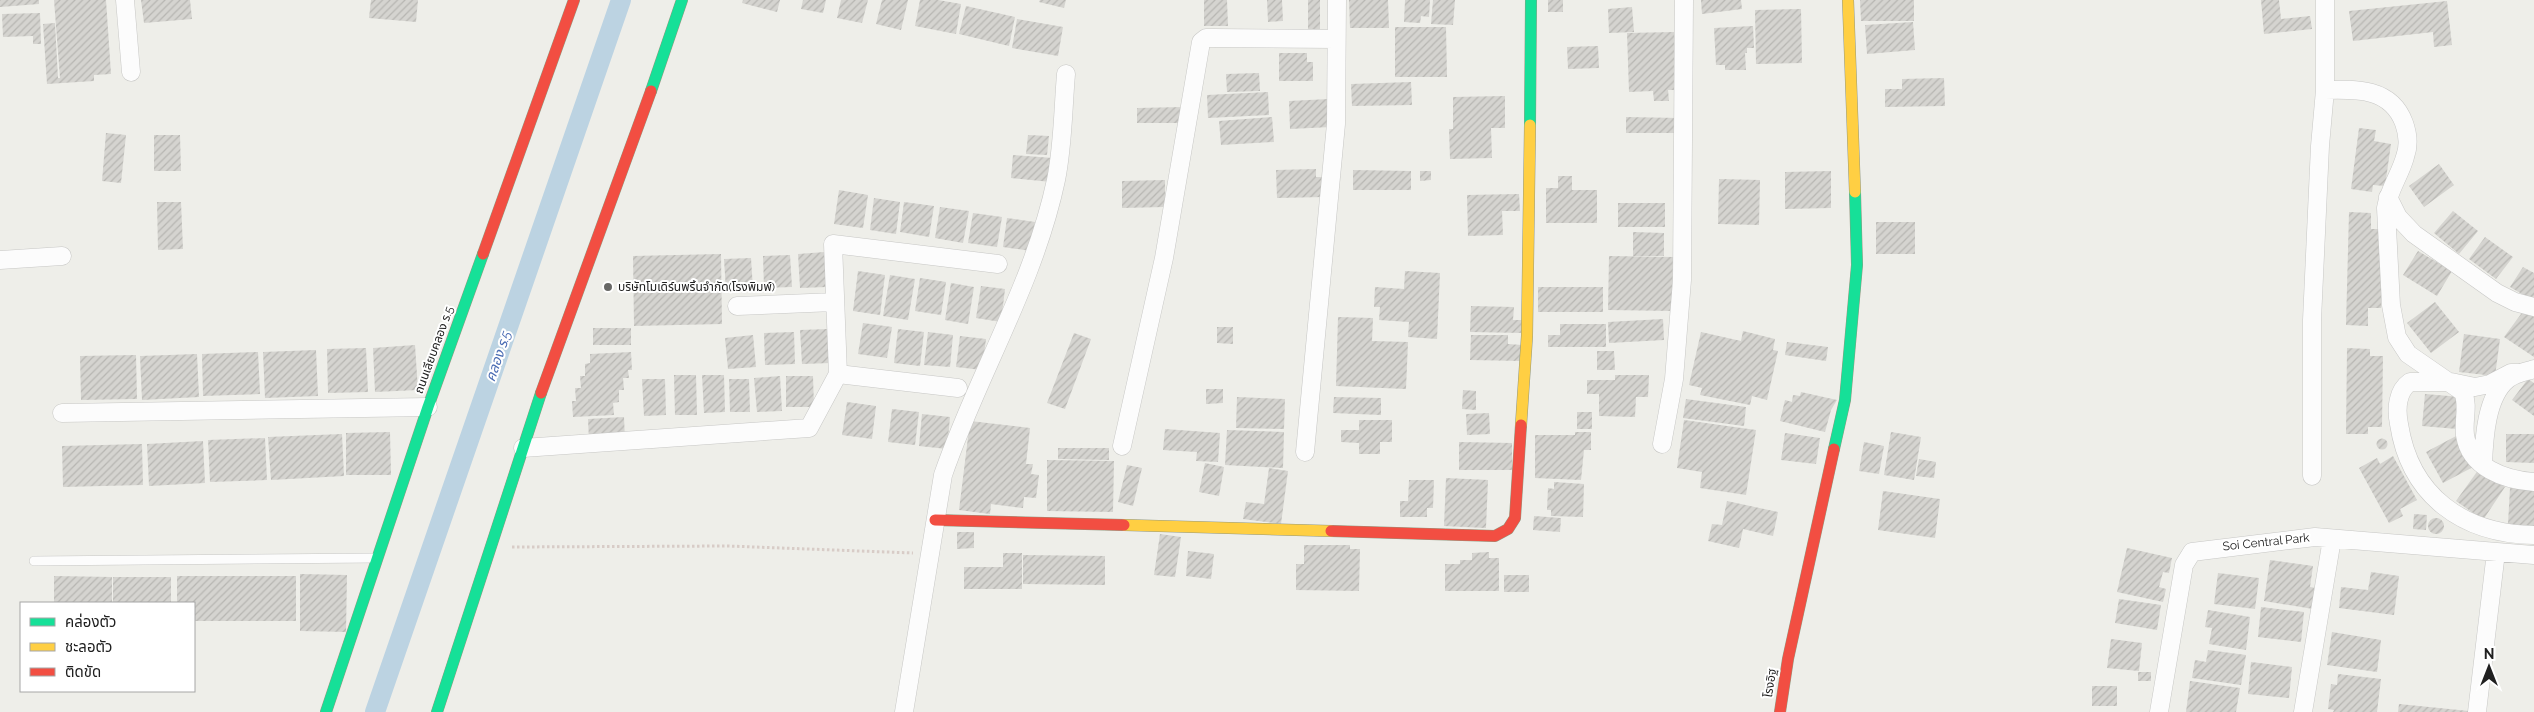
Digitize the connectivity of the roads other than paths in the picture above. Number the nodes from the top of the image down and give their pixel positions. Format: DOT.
graph roads {
  1 [pos="125,0"];
  2 [pos="574,0"];
  3 [pos="682,0"];
  4 [pos="1336,0"];
  5 [pos="1531,0"];
  6 [pos="1684,0"];
  7 [pos="1848,0"];
  8 [pos="2325,0"];
  9 [pos="1336,39"];
  10 [pos="131,72"];
  11 [pos="1066,74"];
  12 [pos="2325,90"];
  13 [pos="2388,196"];
  14 [pos="62,256"];
  15 [pos="0,260"];
  16 [pos="998,264"];
  17 [pos="834,302"];
  18 [pos="738,306"];
  19 [pos="2534,307"];
  20 [pos="2526,371"];
  21 [pos="838,374"];
  22 [pos="2451,382"];
  23 [pos="958,388"];
  24 [pos="428,407"];
  25 [pos="62,413"];
  26 [pos="1662,444"];
  27 [pos="1122,446"];
  28 [pos="523,448"];
  29 [pos="1306,452"];
  30 [pos="2483,464"];
  31 [pos="2312,476"];
  32 [pos="2534,482"];
  33 [pos="936,520"];
  34 [pos="2534,535"];
  35 [pos="2332,539"];
  36 [pos="2496,552"];
  37 [pos="2534,554"];
  38 [pos="379,558"];
  39 [pos="34,561"];
  40 [pos="326,712"];
  41 [pos="437,712"];
  42 [pos="904,712"];
  43 [pos="1780,712"];
  44 [pos="2159,712"];
  45 [pos="2303,712"];
  46 [pos="2477,712"];
  1 -- 10 [label="street"];
  2 -- 24 [label="street, ถนนเลียบคลอง ร.5"];
  3 -- 28 [label="street"];
  4 -- 9 [label="street"];
  5 -- 33 [label="street"];
  6 -- 26 [label="street"];
  7 -- 43 [label="street, โรงอิฐ"];
  8 -- 12 [label="street"];
  9 -- 27 [label="street"];
  9 -- 29 [label="street"];
  11 -- 33 [label="street"];
  12 -- 13 [label="street"];
  12 -- 31 [label="street"];
  13 -- 19 [label="street"];
  13 -- 22 [label="street"];
  14 -- 15 [label="street"];
  16 -- 17 [label="street"];
  17 -- 18 [label="street"];
  17 -- 21 [label="street"];
  20 -- 22 [label="street"];
  20 -- 30 [label="street"];
  21 -- 23 [label="street"];
  21 -- 28 [label="street"];
  22 -- 30 [label="street"];
  22 -- 34 [label="street"];
  24 -- 25 [label="street"];
  24 -- 38 [label="street, ถนนเลียบคลอง ร.5"];
  28 -- 41 [label="street"];
  30 -- 32 [label="street"];
  33 -- 42 [label="street"];
  35 -- 36 [label="street, Soi Central Park"];
  35 -- 44 [label="street, Soi Central Park"];
  35 -- 45 [label="street"];
  36 -- 37 [label="street, Soi Central Park"];
  36 -- 46 [label="street"];
  38 -- 39 [label="lane"];
  38 -- 40 [label="street, ถนนเลียบคลอง ร.5"];
}
